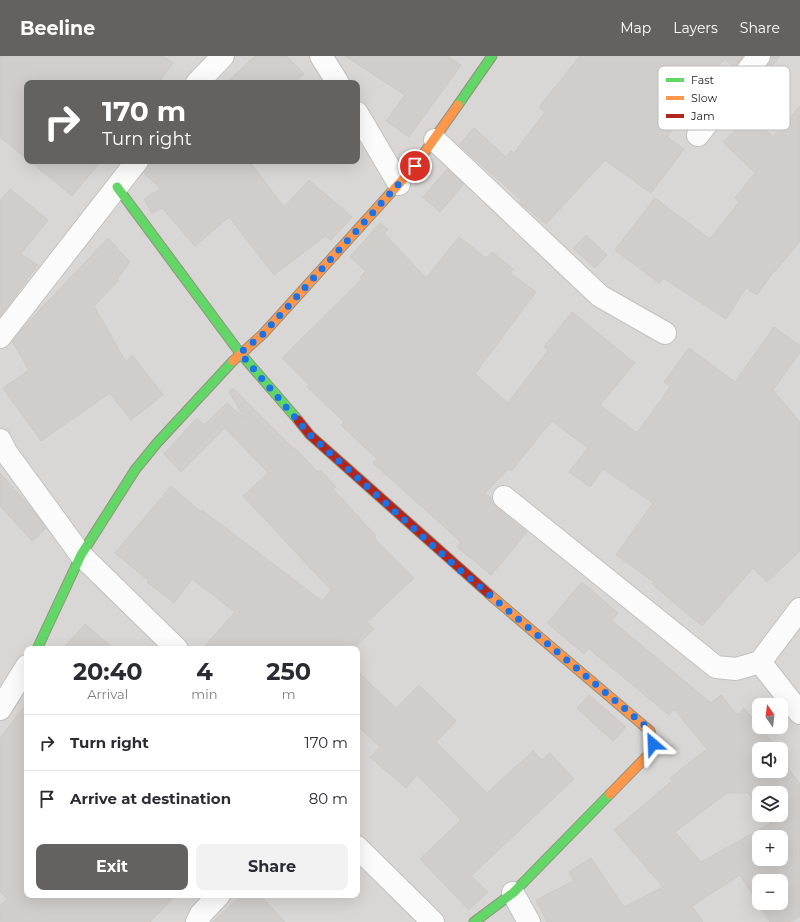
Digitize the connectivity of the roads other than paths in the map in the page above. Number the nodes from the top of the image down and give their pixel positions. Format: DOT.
graph roads {
  1 [pos="223,56"];
  2 [pos="321,56"];
  3 [pos="492,56"];
  4 [pos="759,56"];
  5 [pos="751,66"];
  6 [pos="200,80"];
  7 [pos="336,80"];
  8 [pos="360,118"];
  9 [pos="702,130"];
  10 [pos="698,135"];
  11 [pos="435,140"];
  12 [pos="135,164"];
  13 [pos="400,184"];
  14 [pos="117,187"];
  15 [pos="665,333"];
  16 [pos="0,337"];
  17 [pos="240,353"];
  18 [pos="0,440"];
  19 [pos="504,497"];
  20 [pos="81,555"];
  21 [pos="800,609"];
  22 [pos="38,646"];
  23 [pos="174,646"];
  24 [pos="760,662"];
  25 [pos="24,671"];
  26 [pos="0,709"];
  27 [pos="800,713"];
  28 [pos="360,850"];
  29 [pos="513,893"];
  30 [pos="216,898"];
  31 [pos="197,922"];
  32 [pos="433,922"];
  33 [pos="474,922"];
  34 [pos="529,922"];
  1 -- 6 [label="street"];
  2 -- 7 [label="street"];
  3 -- 11 [label="street"];
  4 -- 5 [label="street"];
  8 -- 13 [label="street"];
  9 -- 10 [label="street"];
  11 -- 13 [label="street"];
  11 -- 15 [label="street"];
  12 -- 14 [label="street"];
  13 -- 17 [label="street"];
  14 -- 16 [label="street"];
  14 -- 17 [label="street"];
  17 -- 20 [label="street"];
  17 -- 29 [label="street"];
  18 -- 20 [label="street"];
  19 -- 24 [label="street"];
  20 -- 22 [label="street"];
  20 -- 23 [label="street"];
  21 -- 24 [label="street"];
  24 -- 27 [label="street"];
  25 -- 26 [label="street"];
  28 -- 32 [label="street"];
  29 -- 33 [label="street"];
  29 -- 34 [label="street"];
  30 -- 31 [label="street"];
}
